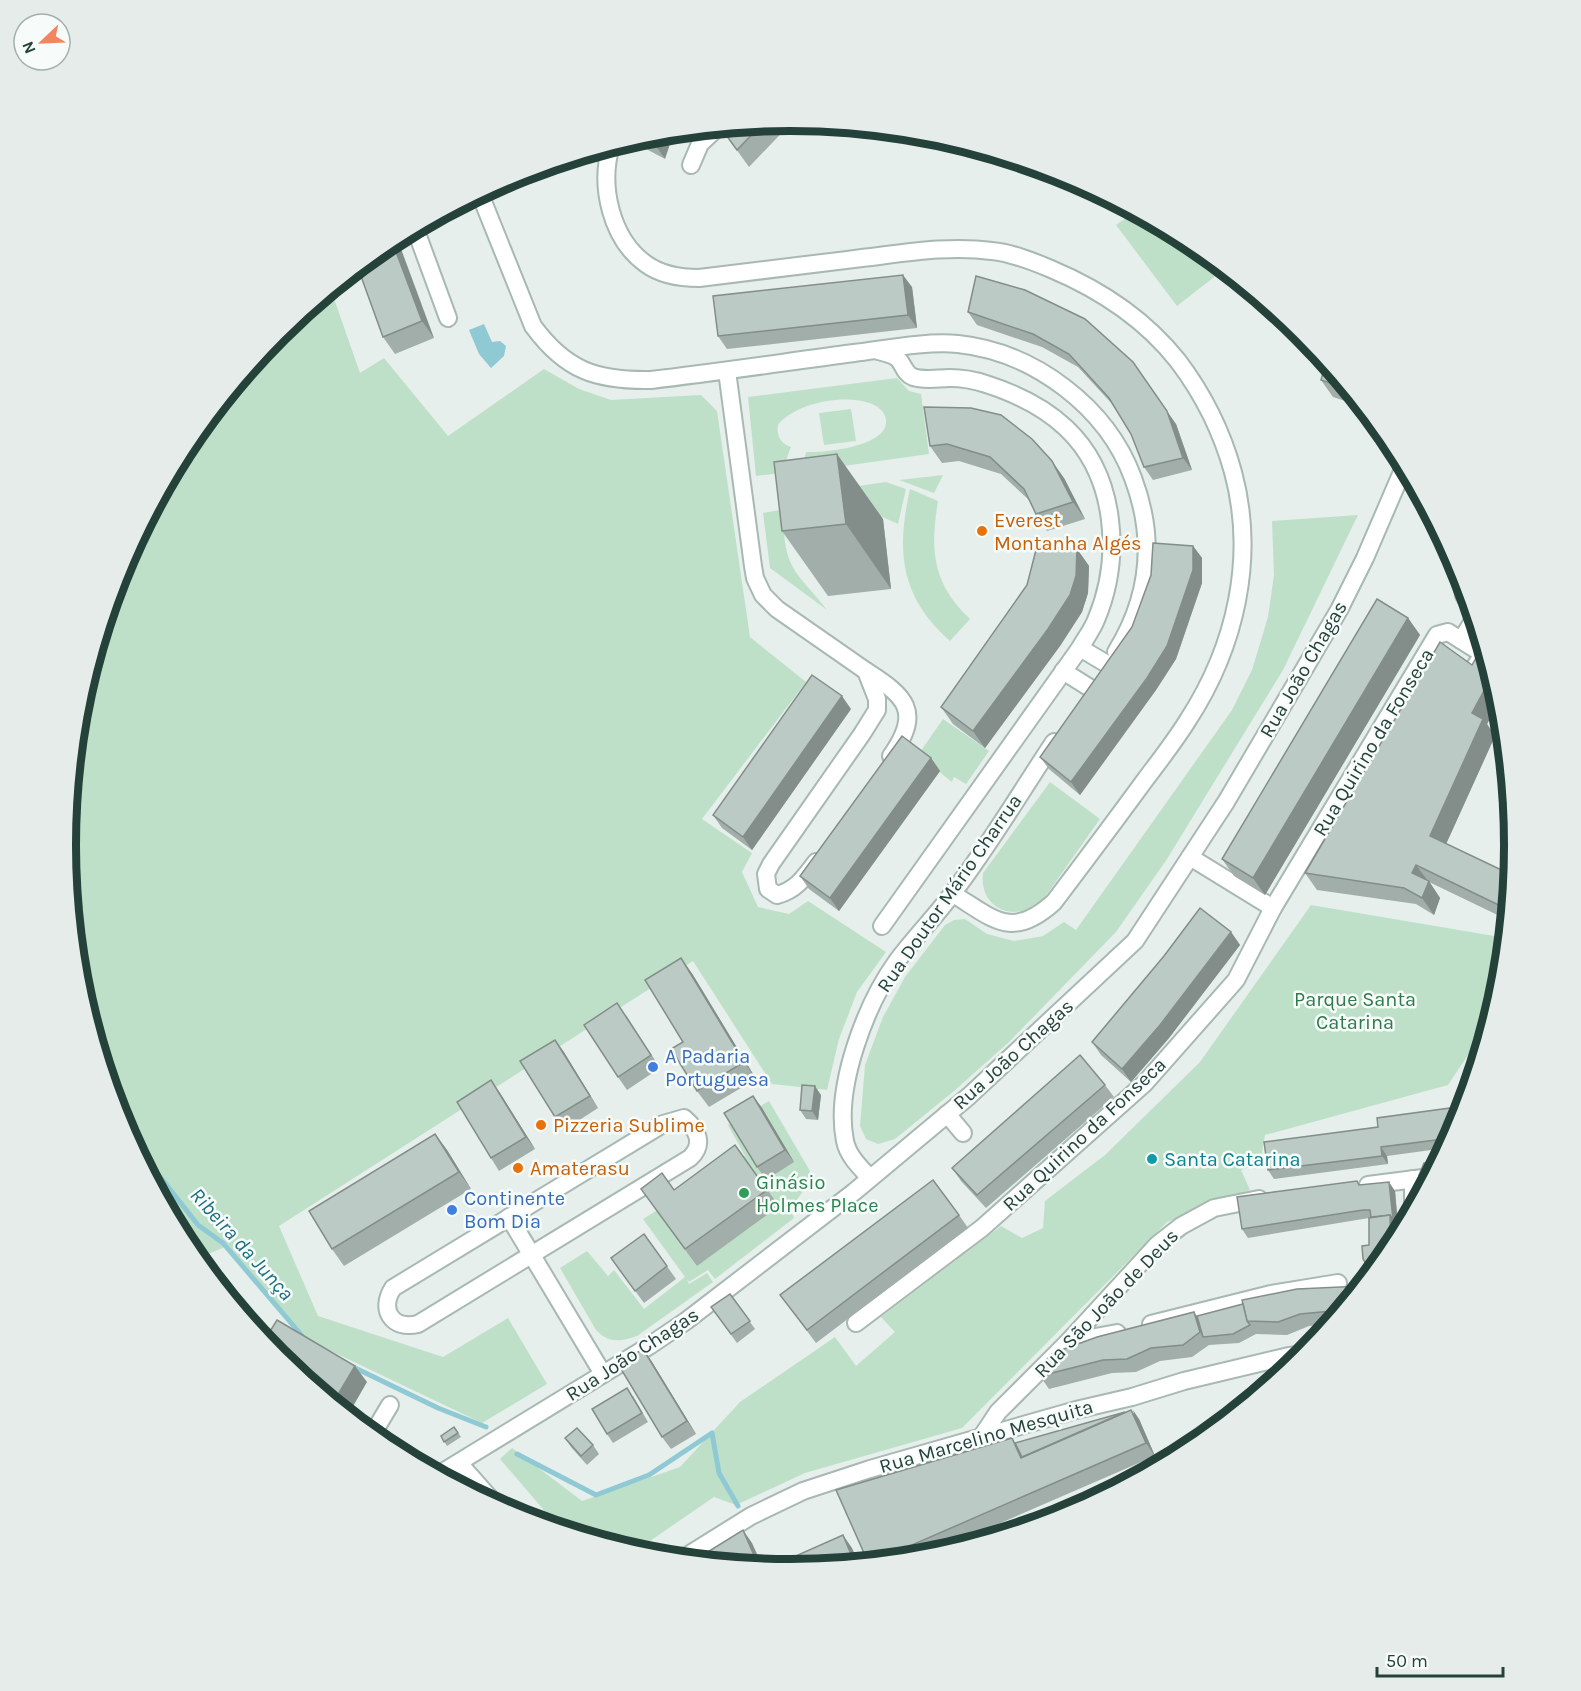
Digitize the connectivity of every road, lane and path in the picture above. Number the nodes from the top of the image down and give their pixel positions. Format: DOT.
graph roads {
  1 [pos="708,137"];
  2 [pos="609,155"];
  3 [pos="691,165"];
  4 [pos="483,201"];
  5 [pos="419,236"];
  6 [pos="448,318"];
  7 [pos="922,345"];
  8 [pos="875,350"];
  9 [pos="727,371"];
  10 [pos="912,377"];
  11 [pos="1400,474"];
  12 [pos="1470,626"];
  13 [pos="1461,640"];
  14 [pos="1080,648"];
  15 [pos="1477,650"];
  16 [pos="1480,659"];
  17 [pos="1107,664"];
  18 [pos="1474,668"];
  19 [pos="866,671"];
  20 [pos="1064,671"];
  21 [pos="1090,688"];
  22 [pos="1080,702"];
  23 [pos="1064,727"];
  24 [pos="884,766"];
  25 [pos="824,850"];
  26 [pos="1190,857"];
  27 [pos="952,894"];
  28 [pos="1273,908"];
  29 [pos="882,926"];
  30 [pos="947,1114"];
  31 [pos="963,1133"];
  32 [pos="870,1178"];
  33 [pos="1422,1178"];
  34 [pos="1413,1179"];
  35 [pos="1349,1188"];
  36 [pos="1413,1195"];
  37 [pos="1273,1198"];
  38 [pos="509,1217"];
  39 [pos="531,1254"];
  40 [pos="1338,1283"];
  41 [pos="856,1323"];
  42 [pos="1068,1342"];
  43 [pos="1288,1356"];
  44 [pos="603,1374"];
  45 [pos="390,1405"];
  46 [pos="377,1427"];
  47 [pos="980,1439"];
  48 [pos="459,1463"];
  49 [pos="446,1471"];
  50 [pos="482,1489"];
  51 [pos="693,1552"];
  1 -- 3 [label="street"];
  2 -- 27 [label="street"];
  4 -- 9 [label="street"];
  5 -- 6 [label="street"];
  7 -- 8 [label="street"];
  7 -- 10 [label="street"];
  7 -- 17 [label="street"];
  8 -- 9 [label="street"];
  8 -- 10 [label="street"];
  9 -- 19 [label="street"];
  10 -- 14 [label="street, Rua Doutor Mário Charrua"];
  11 -- 26 [label="street, Rua João Chagas"];
  12 -- 13 [label="street"];
  13 -- 15 [label="street, Rua Quirino da Fonseca"];
  13 -- 28 [label="street, Rua Quirino da Fonseca"];
  14 -- 17 [label="street"];
  14 -- 20 [label="street, Rua Doutor Mário Charrua"];
  16 -- 18 [label="street, Rua Quirino da Fonseca"];
  17 -- 21 [label="street"];
  19 -- 24 [label="street"];
  19 -- 25 [label="street"];
  20 -- 21 [label="street"];
  20 -- 29 [label="street, Rua Doutor Mário Charrua"];
  21 -- 22 [label="street"];
  23 -- 27 [label="street, Rua Doutor Mário Charrua"];
  26 -- 28 [label="street"];
  26 -- 30 [label="street, Rua João Chagas"];
  27 -- 32 [label="street, Rua Doutor Mário Charrua"];
  28 -- 41 [label="street, Rua Quirino da Fonseca"];
  30 -- 31 [label="street"];
  30 -- 32 [label="street, Rua João Chagas"];
  32 -- 44 [label="street, Rua João Chagas"];
  33 -- 34 [label="street"];
  34 -- 35 [label="street"];
  34 -- 36 [label="street"];
  37 -- 42 [label="street, Rua São João de Deus"];
  38 -- 39 [label="street"];
  38 -- 39 [label="street"];
  38 -- 39 [label="street"];
  39 -- 44 [label="street"];
  40 -- 42 [label="street"];
  42 -- 47 [label="street, Rua São João de Deus"];
  43 -- 47 [label="street, Rua Marcelino Mesquita"];
  44 -- 48 [label="street, Rua João Chagas"];
  45 -- 46 [label="street"];
  47 -- 51 [label="street, Rua Marcelino Mesquita"];
  48 -- 49 [label="street, Rua João Chagas"];
  48 -- 50 [label="street"];
}
